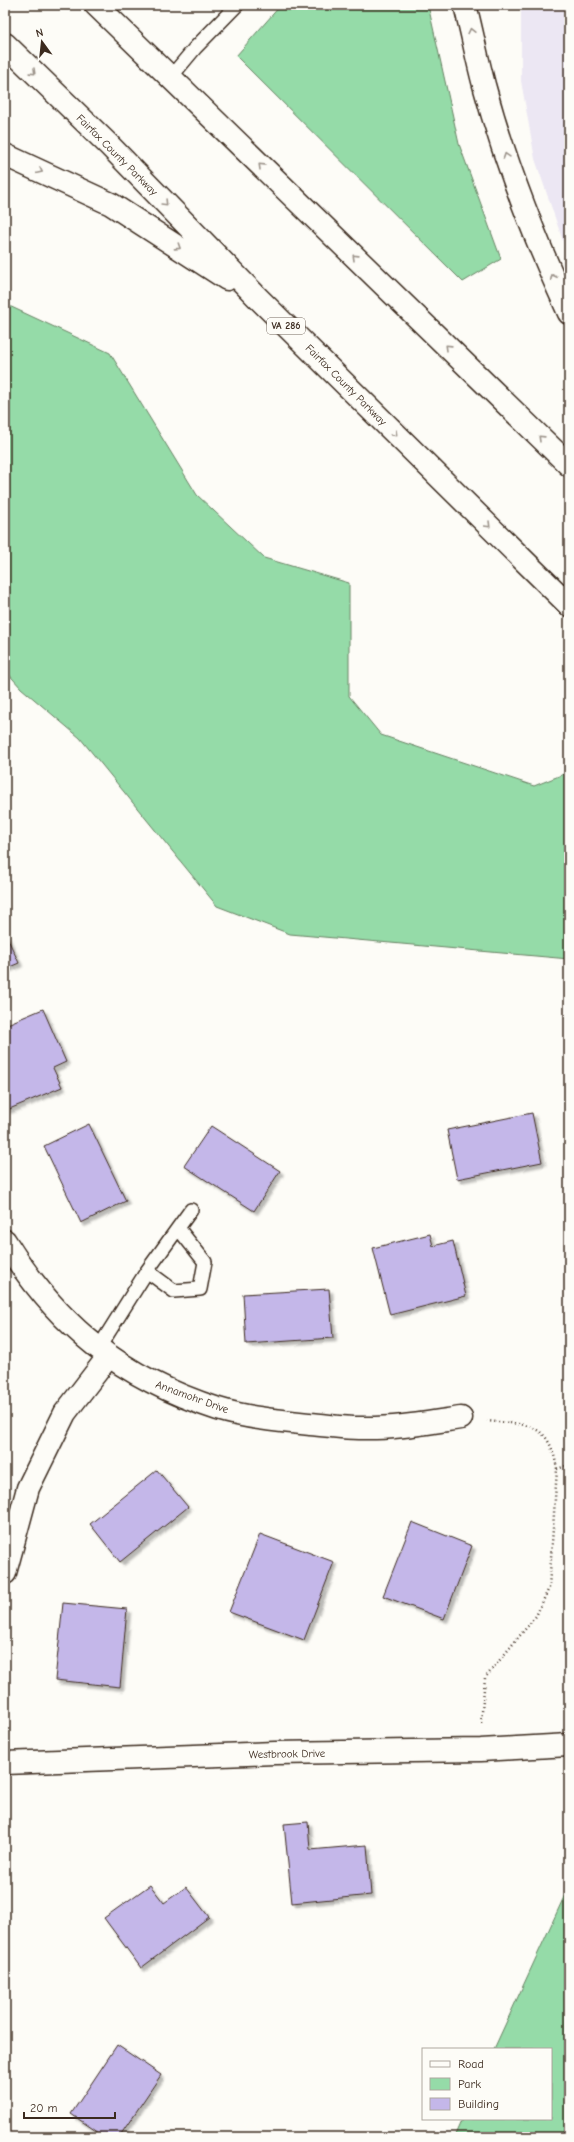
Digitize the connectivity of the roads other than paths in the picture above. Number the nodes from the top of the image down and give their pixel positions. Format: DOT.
graph roads {
  1 [pos="96,5"];
  2 [pos="237,5"];
  3 [pos="466,5"];
  4 [pos="5,44"];
  5 [pos="170,78"];
  6 [pos="5,155"];
  7 [pos="259,300"];
  8 [pos="569,313"];
  9 [pos="569,465"];
  10 [pos="569,605"];
  11 [pos="190,1210"];
  12 [pos="178,1228"];
  13 [pos="5,1241"];
  14 [pos="147,1271"];
  15 [pos="103,1353"];
  16 [pos="461,1418"];
  17 [pos="5,1573"];
  18 [pos="569,1745"];
  19 [pos="5,1763"];
  1 -- 5 [label="main road"];
  2 -- 5 [label="lane"];
  8 -- 3 [label="main road, one-way"];
  4 -- 7 [label="main road, Fairfax County Parkway / VA 286, one-way"];
  9 -- 5 [label="main road, one-way"];
  6 -- 7 [label="main road, one-way"];
  7 -- 10 [label="main road, Fairfax County Parkway / VA 286, one-way"];
  11 -- 12 [label="lane"];
  12 -- 14 [label="lane"];
  12 -- 14 [label="lane"];
  13 -- 15 [label="main road, Annamohr Drive"];
  14 -- 15 [label="lane"];
  15 -- 16 [label="main road, Annamohr Drive"];
  15 -- 17 [label="main road"];
  18 -- 19 [label="main road, Westbrook Drive"];
}
